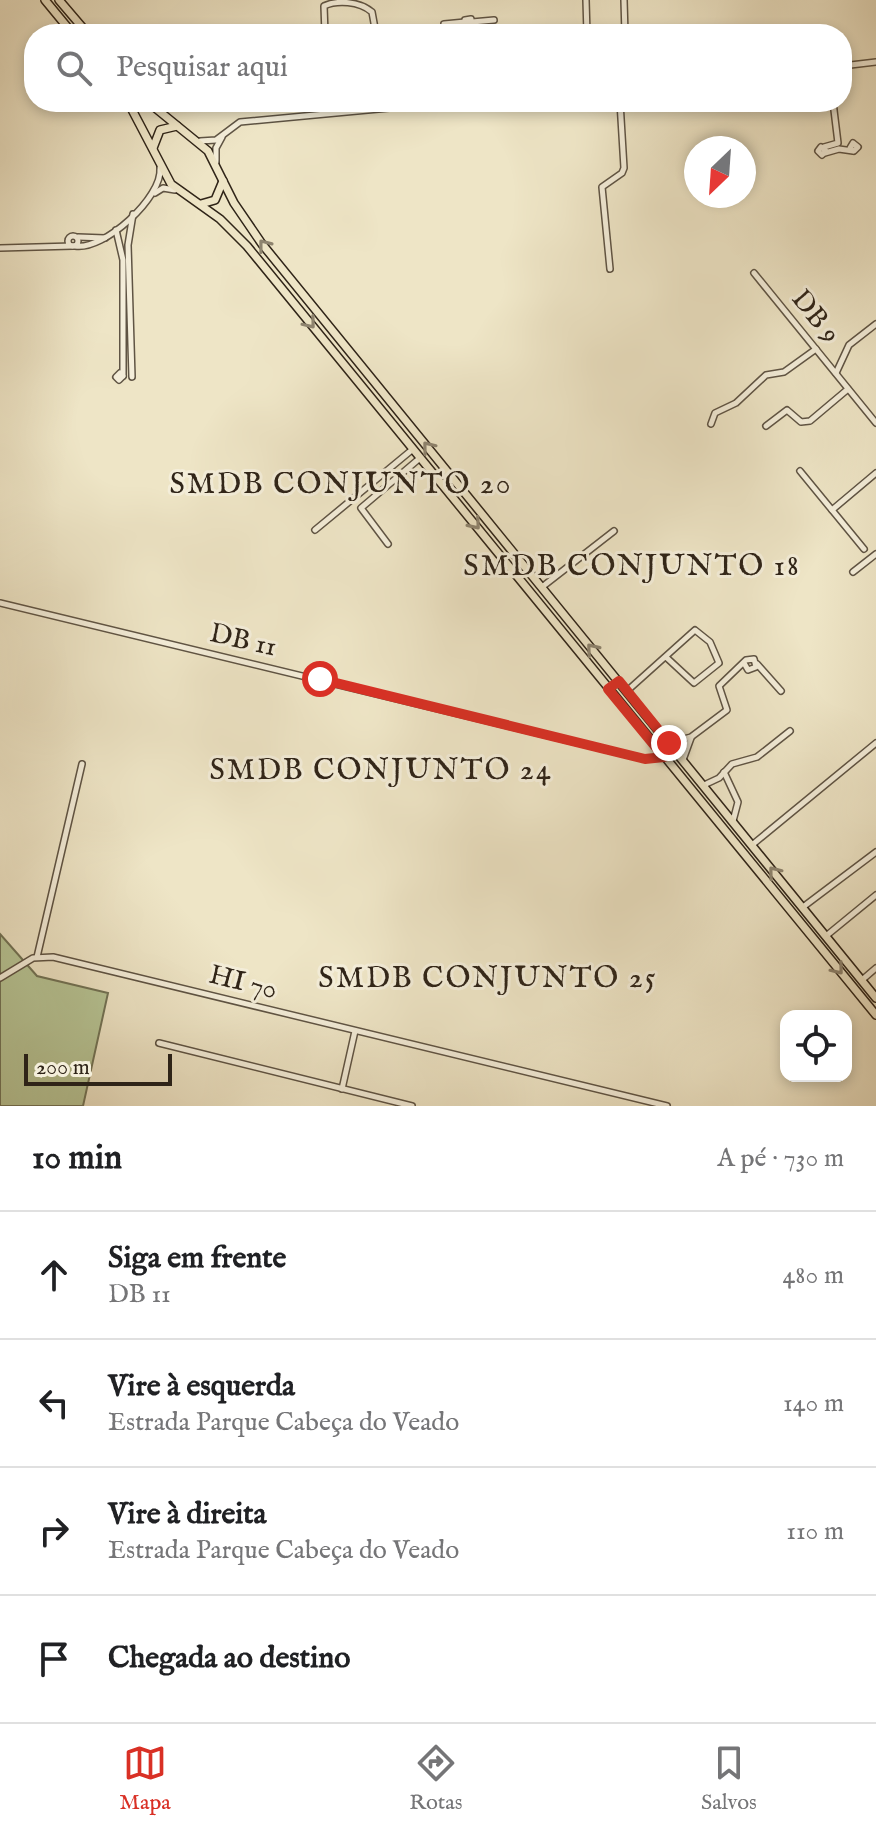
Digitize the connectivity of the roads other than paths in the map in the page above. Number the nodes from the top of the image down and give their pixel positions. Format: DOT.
graph roads {
  1 [pos="45,0"];
  2 [pos="59,0"];
  3 [pos="586,0"];
  4 [pos="624,0"];
  5 [pos="494,20"];
  6 [pos="468,23"];
  7 [pos="65,24"];
  8 [pos="79,24"];
  9 [pos="325,24"];
  10 [pos="374,24"];
  11 [pos="444,24"];
  12 [pos="587,24"];
  13 [pos="625,24"];
  14 [pos="873,63"];
  15 [pos="852,65"];
  16 [pos="876,69"];
  17 [pos="133,112"];
  18 [pos="160,112"];
  19 [pos="349,112"];
  20 [pos="621,112"];
  21 [pos="834,112"];
  22 [pos="177,126"];
  23 [pos="222,136"];
  24 [pos="200,141"];
  25 [pos="838,143"];
  26 [pos="153,148"];
  27 [pos="216,162"];
  28 [pos="160,168"];
  29 [pos="223,181"];
  30 [pos="177,190"];
  31 [pos="154,193"];
  32 [pos="201,204"];
  33 [pos="133,214"];
  34 [pos="116,230"];
  35 [pos="109,236"];
  36 [pos="78,237"];
  37 [pos="68,239"];
  38 [pos="74,246"];
  39 [pos="50,247"];
  40 [pos="0,248"];
  41 [pos="610,269"];
  42 [pos="754,273"];
  43 [pos="876,324"];
  44 [pos="816,349"];
  45 [pos="836,374"];
  46 [pos="120,376"];
  47 [pos="132,377"];
  48 [pos="848,389"];
  49 [pos="876,423"];
  50 [pos="711,424"];
  51 [pos="766,426"];
  52 [pos="413,449"];
  53 [pos="421,458"];
  54 [pos="800,471"];
  55 [pos="876,473"];
  56 [pos="832,510"];
  57 [pos="315,530"];
  58 [pos="614,531"];
  59 [pos="388,544"];
  60 [pos="864,549"];
  61 [pos="876,554"];
  62 [pos="853,572"];
  63 [pos="542,587"];
  64 [pos="0,603"];
  65 [pos="667,658"];
  66 [pos="619,681"];
  67 [pos="608,689"];
  68 [pos="627,691"];
  69 [pos="781,691"];
  70 [pos="790,731"];
  71 [pos="691,737"];
  72 [pos="669,743"];
  73 [pos="876,743"];
  74 [pos="664,757"];
  75 [pos="683,760"];
  76 [pos="82,764"];
  77 [pos="724,772"];
  78 [pos="704,785"];
  79 [pos="733,821"];
  80 [pos="747,839"];
  81 [pos="735,844"];
  82 [pos="876,852"];
  83 [pos="876,895"];
  84 [pos="803,907"];
  85 [pos="826,936"];
  86 [pos="37,957"];
  87 [pos="876,968"];
  88 [pos="0,978"];
  89 [pos="862,980"];
  90 [pos="876,998"];
  91 [pos="876,1015"];
  92 [pos="355,1031"];
  93 [pos="159,1043"];
  94 [pos="342,1089"];
  95 [pos="412,1106"];
  96 [pos="667,1106"];
  1 -- 7 [label="main road"];
  2 -- 8 [label="main road"];
  3 -- 12 [label="street"];
  4 -- 13 [label="street"];
  5 -- 6 [label="street"];
  6 -- 11 [label="street"];
  9 -- 10 [label="street"];
  14 -- 15 [label="street"];
  14 -- 16 [label="street"];
  17 -- 26 [label="main road"];
  18 -- 22 [label="main road"];
  19 -- 23 [label="street"];
  20 -- 41 [label="street"];
  21 -- 25 [label="street"];
  22 -- 24 [label="main road"];
  22 -- 26 [label="main road"];
  23 -- 24 [label="street"];
  23 -- 27 [label="street"];
  24 -- 27 [label="main road"];
  25 -- 25 [label="street"];
  26 -- 28 [label="main road"];
  27 -- 29 [label="main road"];
  28 -- 30 [label="main road"];
  28 -- 31 [label="street"];
  29 -- 32 [label="main road"];
  63 -- 29 [label="main road, one-way"];
  30 -- 31 [label="street"];
  30 -- 32 [label="main road"];
  31 -- 33 [label="street"];
  32 -- 52 [label="main road, one-way"];
  33 -- 34 [label="street"];
  33 -- 47 [label="street"];
  34 -- 35 [label="street"];
  34 -- 46 [label="street"];
  35 -- 36 [label="street"];
  35 -- 38 [label="street"];
  36 -- 37 [label="street"];
  36 -- 38 [label="street"];
  37 -- 38 [label="street"];
  37 -- 39 [label="street"];
  38 -- 39 [label="street"];
  39 -- 40 [label="street"];
  42 -- 44 [label="street, DB 9"];
  43 -- 45 [label="street"];
  44 -- 45 [label="street, DB 9"];
  44 -- 50 [label="street"];
  45 -- 48 [label="street, DB 9"];
  48 -- 49 [label="street, DB 9"];
  48 -- 51 [label="street"];
  52 -- 53 [label="main road"];
  52 -- 57 [label="street"];
  53 -- 59 [label="street"];
  53 -- 67 [label="main road, one-way"];
  54 -- 56 [label="street"];
  55 -- 56 [label="street"];
  56 -- 60 [label="street"];
  58 -- 63 [label="street"];
  61 -- 62 [label="street"];
  66 -- 63 [label="main road, one-way"];
  64 -- 74 [label="street, DB 11"];
  65 -- 65 [label="street"];
  65 -- 68 [label="street"];
  66 -- 67 [label="main road"];
  66 -- 68 [label="main road"];
  67 -- 74 [label="main road"];
  68 -- 72 [label="main road"];
  69 -- 71 [label="street"];
  70 -- 77 [label="street"];
  71 -- 72 [label="street"];
  71 -- 75 [label="street"];
  72 -- 75 [label="main road"];
  73 -- 80 [label="street"];
  74 -- 81 [label="main road"];
  75 -- 78 [label="main road"];
  76 -- 86 [label="street"];
  77 -- 78 [label="street"];
  77 -- 79 [label="street"];
  78 -- 79 [label="main road"];
  79 -- 80 [label="main road"];
  80 -- 81 [label="main road"];
  84 -- 80 [label="main road, one-way"];
  81 -- 91 [label="main road, one-way"];
  82 -- 84 [label="street"];
  83 -- 85 [label="street"];
  84 -- 85 [label="main road"];
  85 -- 89 [label="main road"];
  86 -- 88 [label="street"];
  86 -- 92 [label="street, HI 70"];
  87 -- 89 [label="street"];
  89 -- 90 [label="main road"];
  92 -- 94 [label="street"];
  92 -- 96 [label="street, HI 70"];
  93 -- 94 [label="street"];
  94 -- 95 [label="street"];
}
